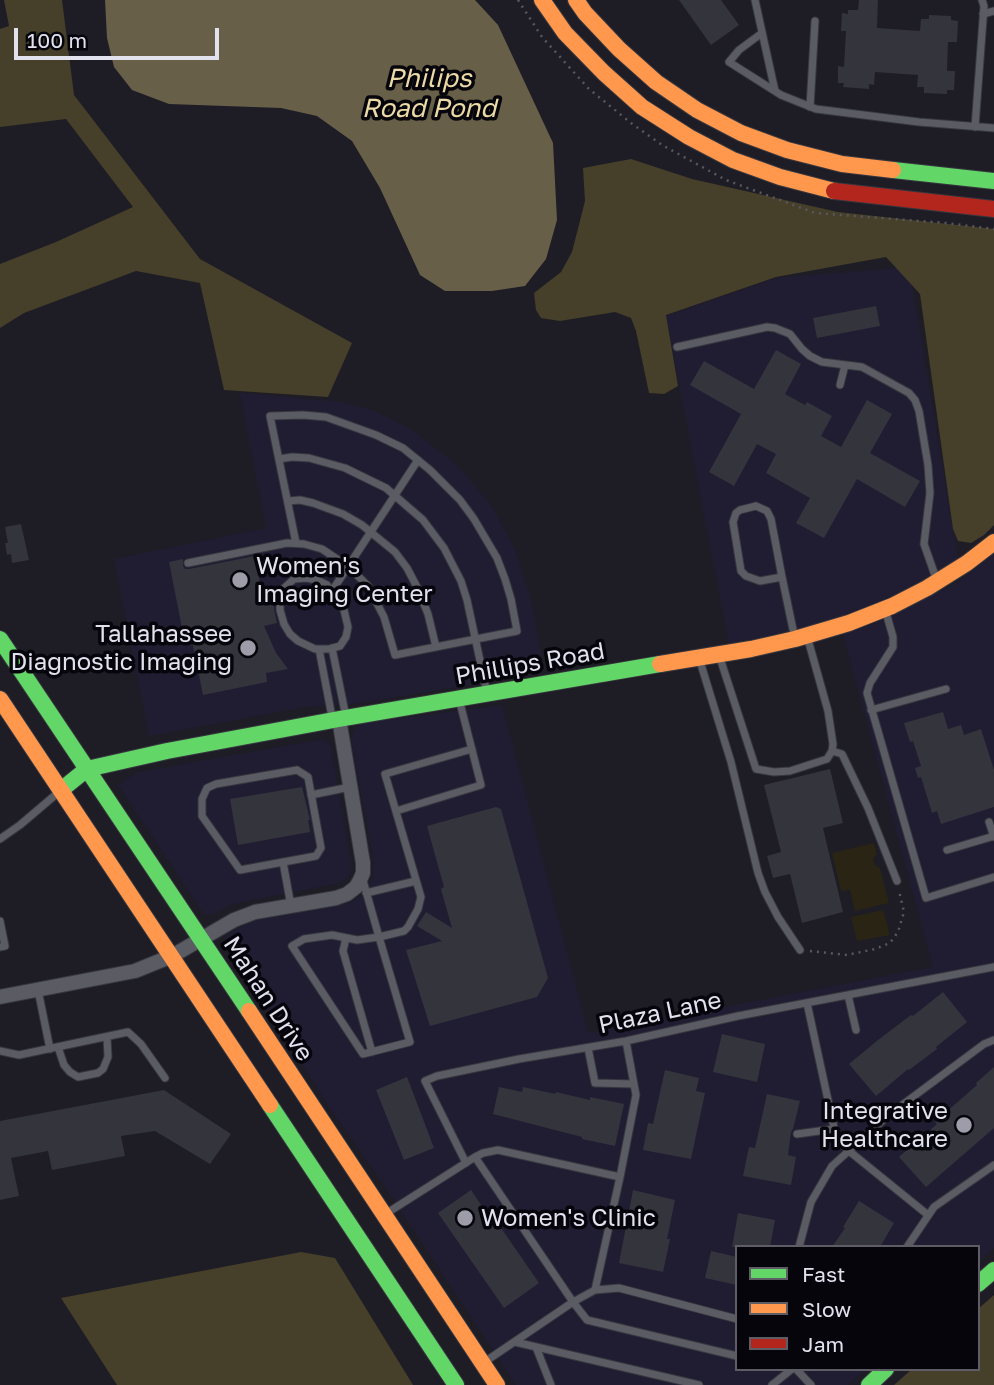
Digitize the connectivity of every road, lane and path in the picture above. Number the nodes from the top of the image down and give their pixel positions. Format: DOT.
graph roads {
  1 [pos="542,0"];
  2 [pos="576,0"];
  3 [pos="755,0"];
  4 [pos="982,0"];
  5 [pos="994,11"];
  6 [pos="983,14"];
  7 [pos="815,21"];
  8 [pos="762,33"];
  9 [pos="775,91"];
  10 [pos="810,107"];
  11 [pos="975,127"];
  12 [pos="994,128"];
  13 [pos="994,181"];
  14 [pos="994,209"];
  15 [pos="677,347"];
  16 [pos="845,365"];
  17 [pos="840,385"];
  18 [pos="279,459"];
  19 [pos="418,460"];
  20 [pos="395,495"];
  21 [pos="288,501"];
  22 [pos="371,532"];
  23 [pos="994,542"];
  24 [pos="296,543"];
  25 [pos="188,563"];
  26 [pos="348,566"];
  27 [pos="782,578"];
  28 [pos="937,581"];
  29 [pos="332,591"];
  30 [pos="885,609"];
  31 [pos="801,638"];
  32 [pos="0,639"];
  33 [pos="476,639"];
  34 [pos="436,647"];
  35 [pos="332,648"];
  36 [pos="319,649"];
  37 [pos="718,654"];
  38 [pos="699,658"];
  39 [pos="946,690"];
  40 [pos="487,694"];
  41 [pos="0,699"];
  42 [pos="460,699"];
  43 [pos="872,710"];
  44 [pos="339,719"];
  45 [pos="472,749"];
  46 [pos="832,751"];
  47 [pos="87,769"];
  48 [pos="350,787"];
  49 [pos="61,790"];
  50 [pos="311,794"];
  51 [pos="396,811"];
  52 [pos="989,822"];
  53 [pos="994,836"];
  54 [pos="0,839"];
  55 [pos="947,850"];
  56 [pos="283,862"];
  57 [pos="361,876"];
  58 [pos="994,877"];
  59 [pos="416,881"];
  60 [pos="897,881"];
  61 [pos="366,893"];
  62 [pos="291,906"];
  63 [pos="0,921"];
  64 [pos="379,937"];
  65 [pos="346,938"];
  66 [pos="202,939"];
  67 [pos="0,947"];
  68 [pos="800,950"];
  69 [pos="172,956"];
  70 [pos="994,967"];
  71 [pos="38,990"];
  72 [pos="848,995"];
  73 [pos="0,997"];
  74 [pos="807,1003"];
  75 [pos="856,1030"];
  76 [pos="107,1037"];
  77 [pos="994,1040"];
  78 [pos="626,1041"];
  79 [pos="54,1048"];
  80 [pos="588,1048"];
  81 [pos="0,1051"];
  82 [pos="372,1052"];
  83 [pos="165,1078"];
  84 [pos="634,1084"];
  85 [pos="834,1129"];
  86 [pos="797,1134"];
  87 [pos="849,1151"];
  88 [pos="475,1157"];
  89 [pos="466,1163"];
  90 [pos="994,1165"];
  91 [pos="334,1170"];
  92 [pos="620,1177"];
  93 [pos="384,1215"];
  94 [pos="928,1215"];
  95 [pos="800,1245"];
  96 [pos="908,1245"];
  97 [pos="994,1270"];
  98 [pos="980,1282"];
  99 [pos="595,1290"];
  100 [pos="573,1302"];
  101 [pos="735,1318"];
  102 [pos="515,1342"];
  103 [pos="536,1347"];
  104 [pos="735,1356"];
  105 [pos="791,1371"];
  106 [pos="796,1371"];
  107 [pos="884,1371"];
  108 [pos="465,1374"];
  109 [pos="497,1385"];
  110 [pos="551,1385"];
  111 [pos="699,1385"];
  112 [pos="772,1385"];
  113 [pos="811,1385"];
  114 [pos="869,1385"];
  1 -- 14 [label="main road"];
  2 -- 13 [label="main road"];
  3 -- 8 [label="lane"];
  4 -- 6 [label="lane"];
  5 -- 6 [label="lane"];
  6 -- 11 [label="lane"];
  7 -- 10 [label="lane"];
  8 -- 9 [label="lane"];
  8 -- 9 [label="lane"];
  9 -- 10 [label="lane"];
  10 -- 11 [label="lane"];
  11 -- 12 [label="lane"];
  15 -- 16 [label="lane"];
  16 -- 17 [label="lane"];
  16 -- 28 [label="lane"];
  18 -- 19 [label="lane"];
  18 -- 20 [label="lane"];
  18 -- 21 [label="lane"];
  19 -- 20 [label="lane"];
  19 -- 33 [label="lane"];
  20 -- 22 [label="lane"];
  20 -- 33 [label="lane"];
  21 -- 22 [label="lane"];
  21 -- 24 [label="lane"];
  22 -- 26 [label="lane"];
  22 -- 34 [label="lane"];
  23 -- 28 [label="main road, Phillips Road"];
  24 -- 25 [label="lane"];
  24 -- 26 [label="lane"];
  26 -- 29 [label="lane"];
  26 -- 34 [label="lane"];
  27 -- 27 [label="lane"];
  27 -- 31 [label="lane"];
  28 -- 30 [label="main road, Phillips Road"];
  29 -- 35 [label="lane"];
  29 -- 36 [label="lane"];
  30 -- 31 [label="main road, Phillips Road"];
  30 -- 43 [label="lane"];
  31 -- 37 [label="main road, Phillips Road"];
  31 -- 46 [label="lane"];
  32 -- 47 [label="main road, Mahan Drive"];
  33 -- 34 [label="lane"];
  33 -- 40 [label="lane"];
  35 -- 36 [label="lane"];
  35 -- 44 [label="lane"];
  36 -- 44 [label="lane"];
  37 -- 38 [label="main road, Phillips Road"];
  37 -- 46 [label="lane"];
  38 -- 40 [label="main road, Phillips Road"];
  38 -- 68 [label="lane"];
  39 -- 43 [label="lane"];
  40 -- 42 [label="main road, Phillips Road"];
  41 -- 49 [label="main road, Mahan Drive"];
  42 -- 44 [label="main road, Phillips Road"];
  42 -- 45 [label="lane"];
  43 -- 58 [label="lane"];
  44 -- 47 [label="main road, Phillips Road"];
  44 -- 48 [label="street"];
  45 -- 51 [label="lane"];
  45 -- 51 [label="lane"];
  46 -- 60 [label="lane"];
  47 -- 49 [label="main road, Phillips Road"];
  47 -- 66 [label="main road, Mahan Drive"];
  48 -- 50 [label="lane"];
  48 -- 57 [label="street"];
  49 -- 54 [label="lane"];
  49 -- 69 [label="main road, Mahan Drive"];
  50 -- 56 [label="lane"];
  50 -- 56 [label="lane"];
  51 -- 59 [label="lane"];
  52 -- 53 [label="lane"];
  53 -- 55 [label="lane"];
  56 -- 62 [label="lane"];
  57 -- 61 [label="lane"];
  57 -- 62 [label="street"];
  59 -- 61 [label="lane"];
  59 -- 64 [label="lane"];
  60 -- 68 [label="path"];
  61 -- 64 [label="lane"];
  62 -- 66 [label="street"];
  63 -- 67 [label="lane"];
  64 -- 65 [label="lane"];
  64 -- 82 [label="lane"];
  65 -- 82 [label="lane"];
  65 -- 82 [label="lane"];
  66 -- 69 [label="street"];
  66 -- 91 [label="main road, Mahan Drive"];
  69 -- 71 [label="street"];
  69 -- 91 [label="main road, Mahan Drive"];
  70 -- 72 [label="lane, Plaza Lane"];
  71 -- 73 [label="street"];
  71 -- 79 [label="lane"];
  72 -- 74 [label="lane, Plaza Lane"];
  72 -- 75 [label="lane"];
  74 -- 78 [label="lane, Plaza Lane"];
  74 -- 85 [label="lane"];
  76 -- 79 [label="lane"];
  76 -- 79 [label="lane"];
  76 -- 83 [label="lane"];
  77 -- 87 [label="lane"];
  78 -- 80 [label="lane, Plaza Lane"];
  78 -- 84 [label="lane"];
  79 -- 81 [label="lane"];
  80 -- 84 [label="lane"];
  80 -- 89 [label="lane, Plaza Lane"];
  84 -- 92 [label="lane"];
  85 -- 86 [label="lane"];
  85 -- 87 [label="lane"];
  87 -- 94 [label="lane"];
  87 -- 95 [label="lane"];
  88 -- 89 [label="lane"];
  88 -- 92 [label="lane"];
  88 -- 100 [label="lane"];
  89 -- 93 [label="lane"];
  90 -- 94 [label="lane"];
  91 -- 93 [label="main road, Mahan Drive"];
  91 -- 108 [label="main road, Mahan Drive"];
  92 -- 99 [label="lane"];
  93 -- 108 [label="main road, Mahan Drive"];
  94 -- 96 [label="lane"];
  97 -- 98 [label="main road"];
  99 -- 100 [label="lane"];
  99 -- 101 [label="lane"];
  100 -- 102 [label="lane"];
  100 -- 104 [label="lane"];
  102 -- 103 [label="lane"];
  102 -- 108 [label="lane"];
  103 -- 110 [label="lane"];
  103 -- 111 [label="lane"];
  105 -- 112 [label="lane"];
  106 -- 113 [label="lane"];
  107 -- 114 [label="main road"];
  108 -- 109 [label="main road, Mahan Drive"];
}
